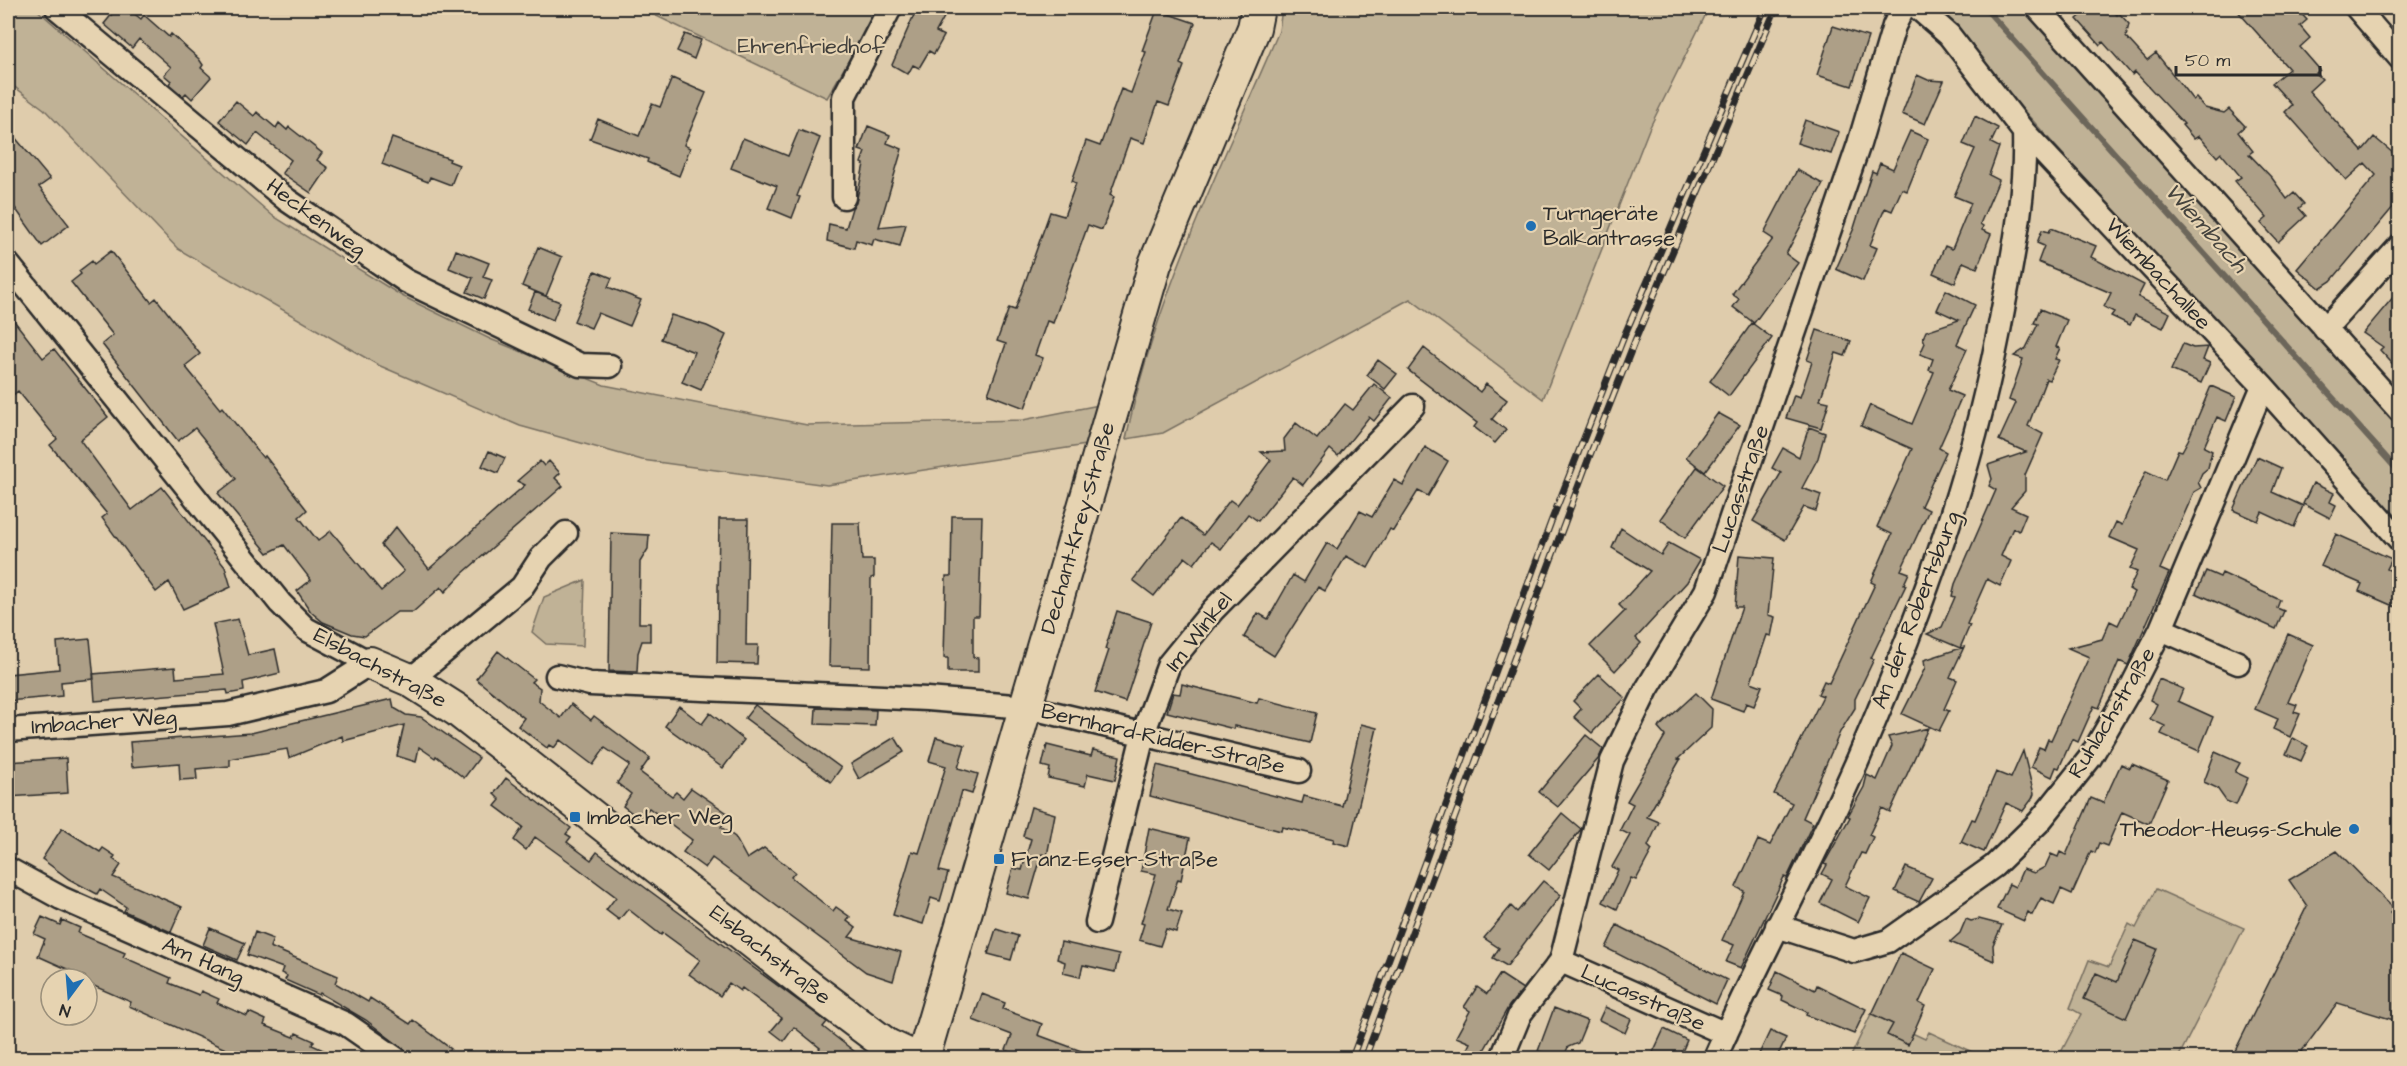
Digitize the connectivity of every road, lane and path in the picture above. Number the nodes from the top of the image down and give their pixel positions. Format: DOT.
graph roads {
  1 [pos="57,8"];
  2 [pos="890,8"];
  3 [pos="1258,8"];
  4 [pos="1903,8"];
  5 [pos="1918,8"];
  6 [pos="2038,8"];
  7 [pos="2357,8"];
  8 [pos="2400,58"];
  9 [pos="2024,132"];
  10 [pos="844,196"];
  11 [pos="2400,246"];
  12 [pos="8,264"];
  13 [pos="2325,329"];
  14 [pos="610,366"];
  15 [pos="2263,386"];
  16 [pos="1413,406"];
  17 [pos="2400,411"];
  18 [pos="566,533"];
  19 [pos="2400,540"];
  20 [pos="2161,629"];
  21 [pos="370,663"];
  22 [pos="2238,663"];
  23 [pos="557,676"];
  24 [pos="410,680"];
  25 [pos="1027,707"];
  26 [pos="8,730"];
  27 [pos="1143,735"];
  28 [pos="1299,771"];
  29 [pos="8,869"];
  30 [pos="1097,922"];
  31 [pos="1777,926"];
  32 [pos="1561,961"];
  33 [pos="1726,1034"];
  34 [pos="395,1059"];
  35 [pos="915,1059"];
  36 [pos="923,1059"];
  37 [pos="1502,1059"];
  38 [pos="1715,1059"];
  1 -- 14 [label="street, Heckenweg"];
  2 -- 10 [label="street"];
  3 -- 25 [label="street, Dechant-Krey-Straße"];
  4 -- 32 [label="street, Lucasstraße"];
  5 -- 9 [label="street, Wiembachallee"];
  6 -- 13 [label="street"];
  7 -- 8 [label="street"];
  9 -- 15 [label="street, Wiembachallee"];
  9 -- 31 [label="street, An der Robertsburg"];
  11 -- 13 [label="street"];
  12 -- 21 [label="street, Elsbachstraße"];
  13 -- 17 [label="street"];
  15 -- 19 [label="street, Wiembachallee"];
  15 -- 20 [label="street, Ruhlachstraße"];
  16 -- 27 [label="street, Im Winkel"];
  18 -- 24 [label="street"];
  20 -- 22 [label="street"];
  20 -- 31 [label="street, Ruhlachstraße"];
  21 -- 24 [label="street, Elsbachstraße"];
  21 -- 26 [label="street, Imbacher Weg"];
  23 -- 25 [label="street"];
  24 -- 35 [label="street, Elsbachstraße"];
  25 -- 27 [label="street, Bernhard-Ridder-Straße"];
  25 -- 36 [label="street, Dechant-Krey-Straße"];
  27 -- 28 [label="street, Bernhard-Ridder-Straße"];
  27 -- 30 [label="street, Im Winkel"];
  29 -- 34 [label="street, Am Hang"];
  31 -- 33 [label="street, An der Robertsburg"];
  32 -- 33 [label="street, Lucasstraße"];
  32 -- 37 [label="street, Lucasstraße"];
  33 -- 38 [label="street, An der Robertsburg"];
}
